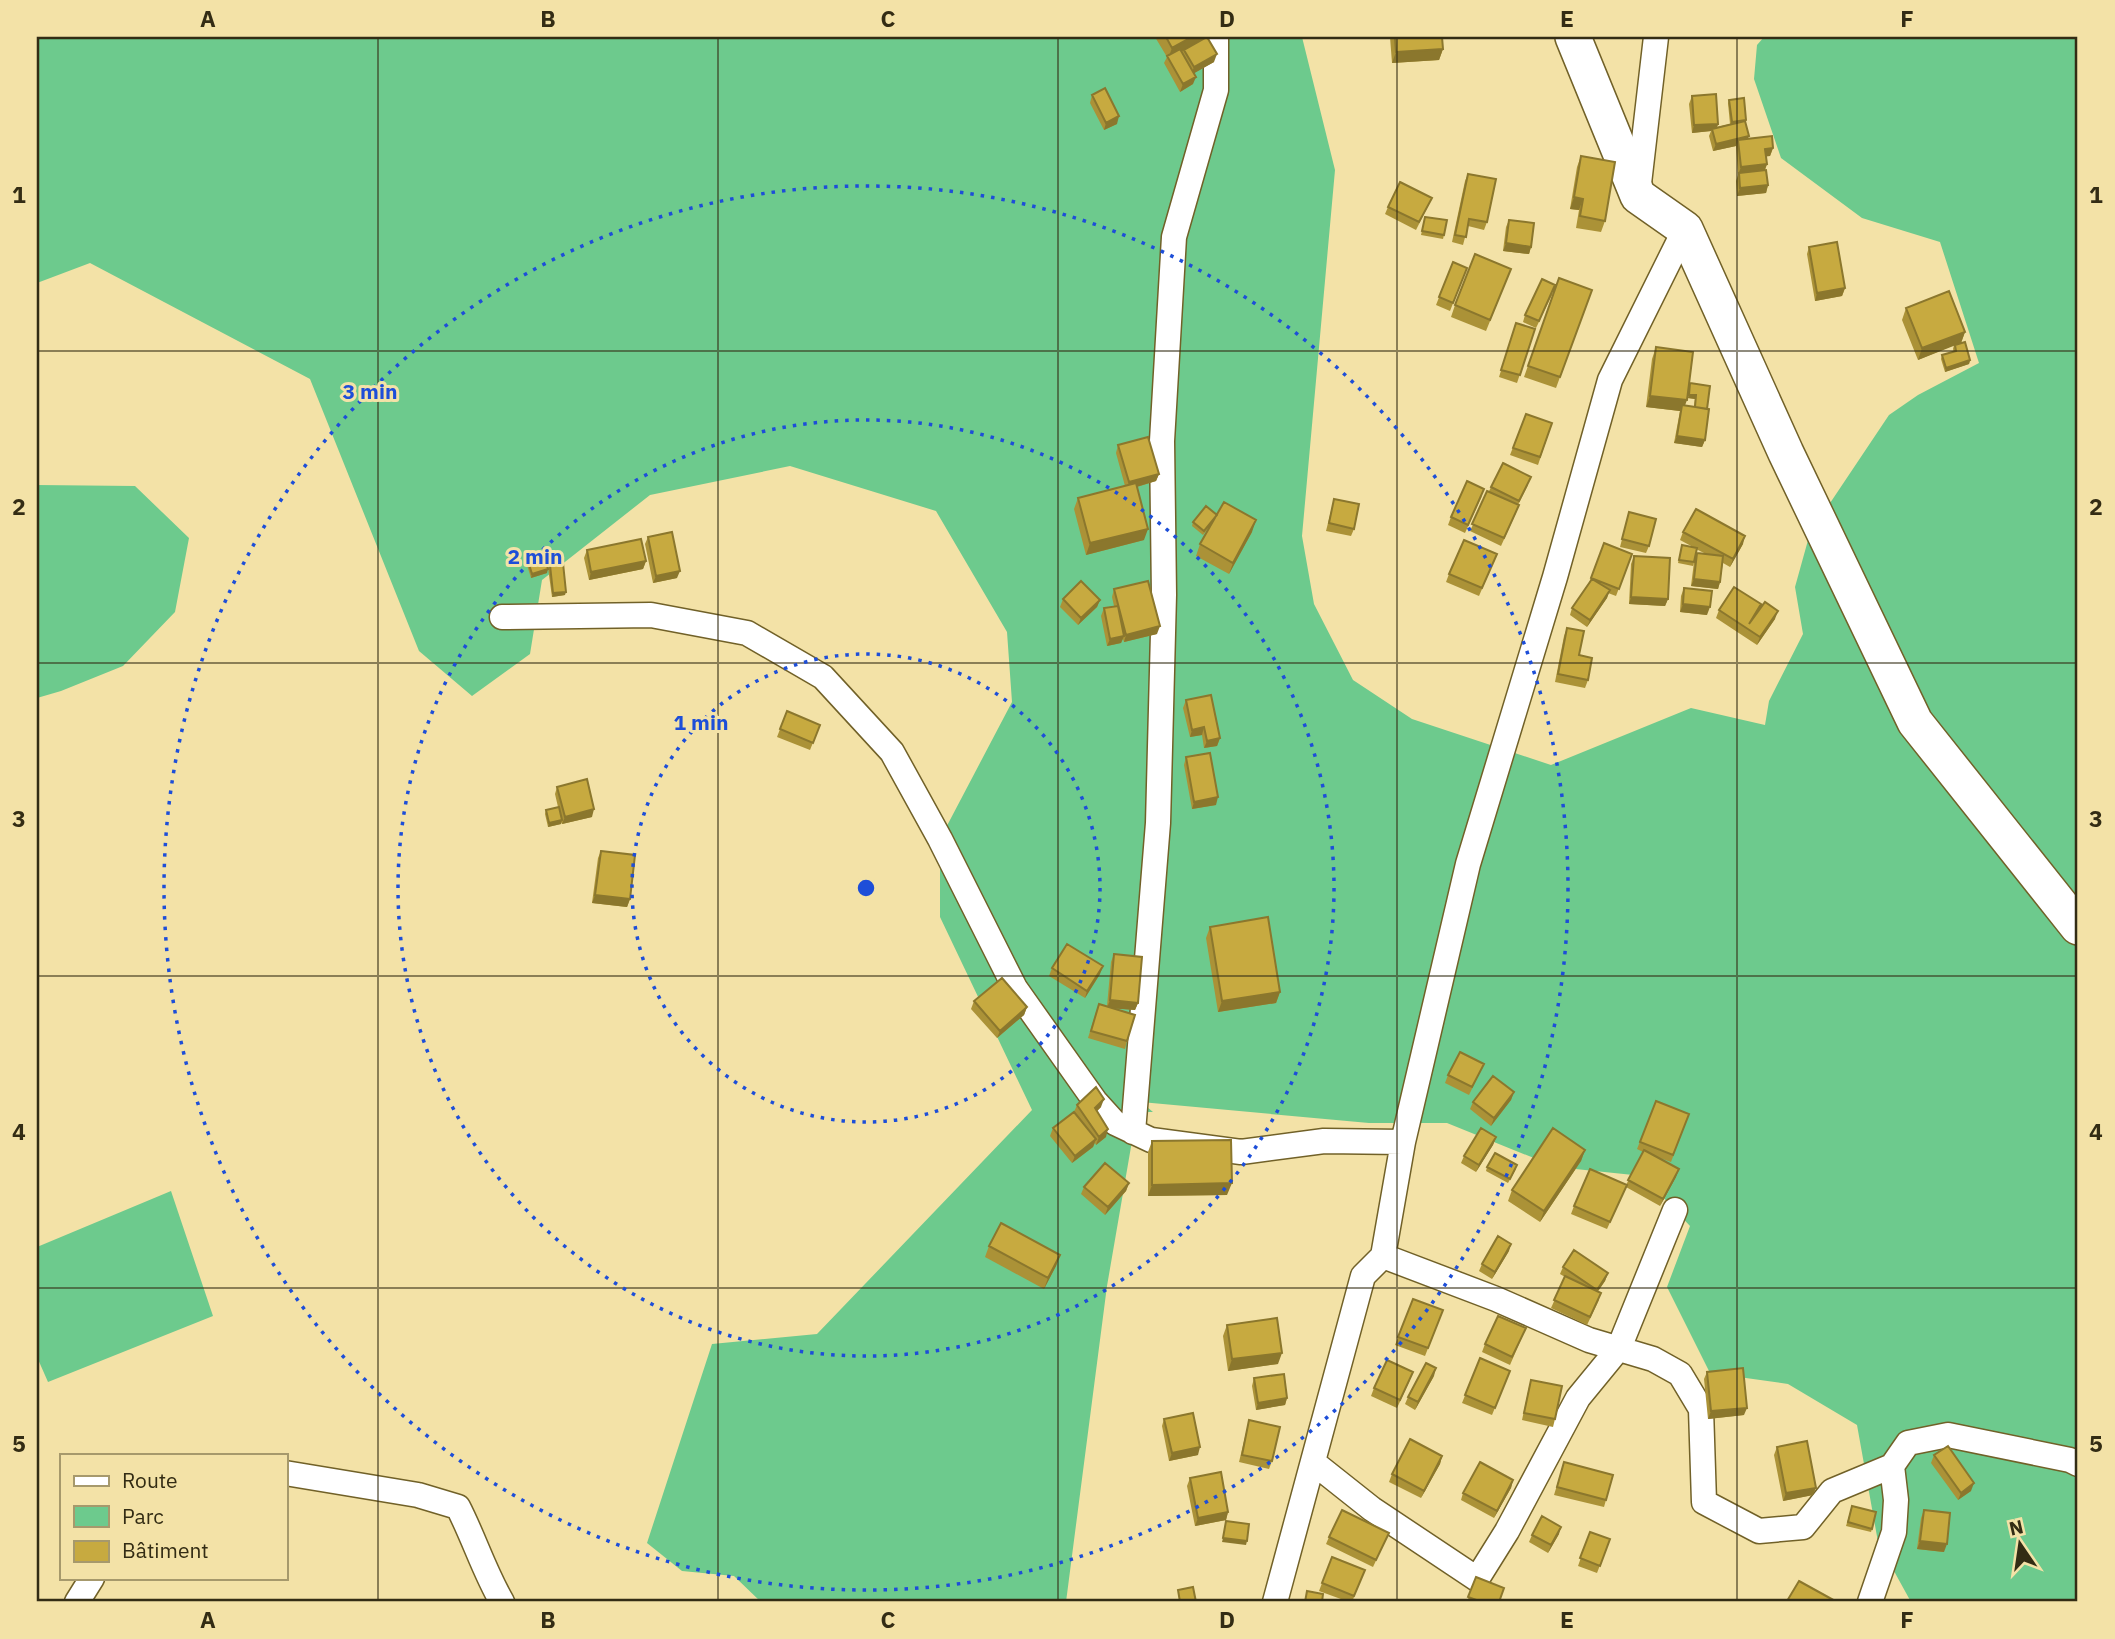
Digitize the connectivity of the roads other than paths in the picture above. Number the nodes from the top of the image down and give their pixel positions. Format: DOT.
graph roads {
  1 [pos="1216,37"];
  2 [pos="1573,37"];
  3 [pos="1656,37"];
  4 [pos="1638,196"];
  5 [pos="1685,229"];
  6 [pos="502,617"];
  7 [pos="2078,927"];
  8 [pos="1133,1132"];
  9 [pos="1403,1142"];
  10 [pos="1675,1210"];
  11 [pos="1383,1256"];
  12 [pos="1619,1348"];
  13 [pos="1314,1463"];
  14 [pos="2078,1464"];
  15 [pos="1892,1466"];
  16 [pos="287,1473"];
  17 [pos="1477,1579"];
  18 [pos="91,1580"];
  19 [pos="77,1602"];
  20 [pos="502,1602"];
  21 [pos="1275,1602"];
  22 [pos="1487,1602"];
  23 [pos="1870,1602"];
  1 -- 8 [label="street"];
  2 -- 4 [label="highway"];
  3 -- 4 [label="street"];
  4 -- 5 [label="highway"];
  5 -- 7 [label="highway"];
  5 -- 9 [label="street"];
  6 -- 8 [label="street"];
  8 -- 9 [label="street"];
  9 -- 11 [label="street"];
  10 -- 12 [label="street"];
  11 -- 12 [label="street"];
  11 -- 13 [label="street"];
  12 -- 15 [label="street"];
  12 -- 17 [label="street"];
  13 -- 17 [label="street"];
  13 -- 21 [label="street"];
  14 -- 15 [label="street"];
  15 -- 23 [label="street"];
  16 -- 20 [label="street"];
  17 -- 22 [label="street"];
  18 -- 19 [label="street"];
}
